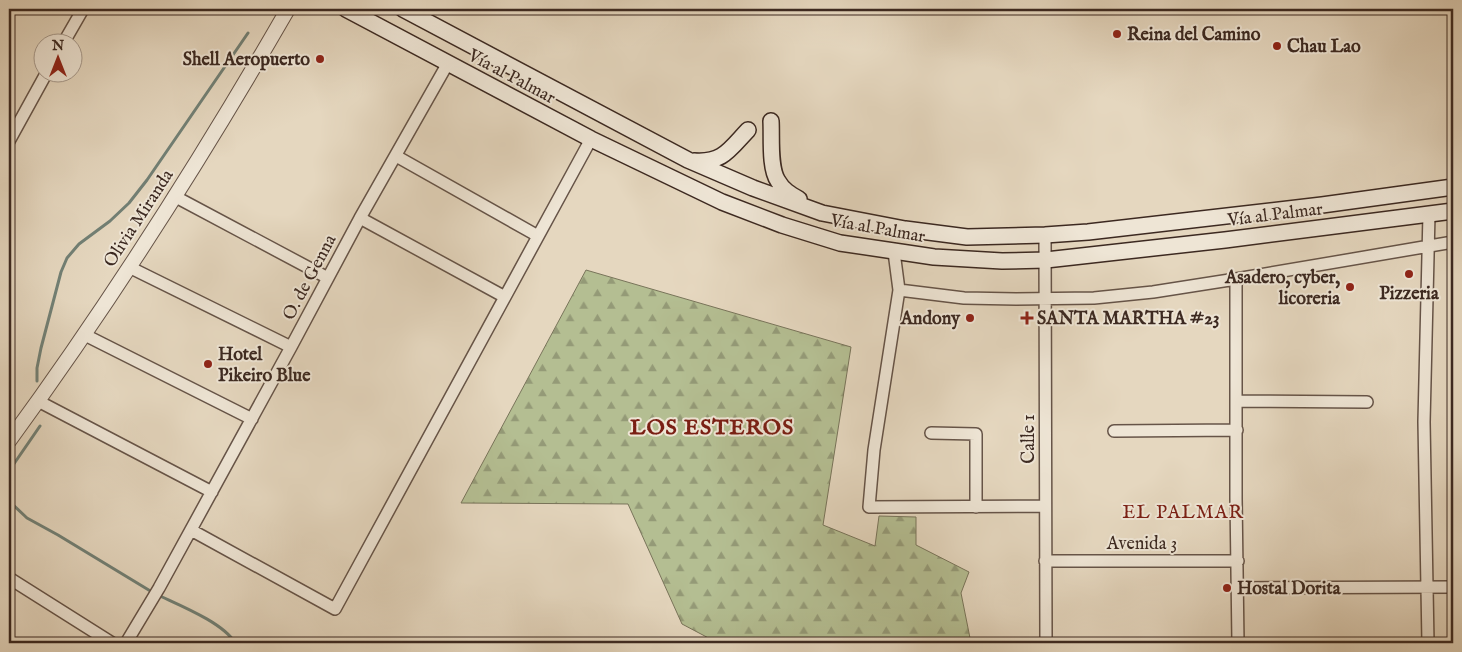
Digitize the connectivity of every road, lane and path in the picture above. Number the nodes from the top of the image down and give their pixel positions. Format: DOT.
graph roads {
  1 [pos="83,9"];
  2 [pos="288,9"];
  3 [pos="346,9"];
  4 [pos="404,9"];
  5 [pos="70,32"];
  6 [pos="448,64"];
  7 [pos="41,82"];
  8 [pos="771,121"];
  9 [pos="748,130"];
  10 [pos="591,139"];
  11 [pos="9,141"];
  12 [pos="396,156"];
  13 [pos="688,160"];
  14 [pos="1453,187"];
  15 [pos="174,196"];
  16 [pos="1453,211"];
  17 [pos="822,213"];
  18 [pos="1428,214"];
  19 [pos="360,218"];
  20 [pos="1045,235"];
  21 [pos="538,236"];
  22 [pos="1453,242"];
  23 [pos="1428,246"];
  24 [pos="894,252"];
  25 [pos="1046,260"];
  26 [pos="129,267"];
  27 [pos="328,278"];
  28 [pos="1236,279"];
  29 [pos="899,290"];
  30 [pos="505,297"];
  31 [pos="1046,299"];
  32 [pos="85,335"];
  33 [pos="291,347"];
  34 [pos="38,401"];
  35 [pos="1237,401"];
  36 [pos="1367,402"];
  37 [pos="252,419"];
  38 [pos="1237,430"];
  39 [pos="1114,431"];
  40 [pos="930,434"];
  41 [pos="9,441"];
  42 [pos="212,492"];
  43 [pos="1045,506"];
  44 [pos="976,507"];
  45 [pos="191,530"];
  46 [pos="1046,561"];
  47 [pos="1238,561"];
  48 [pos="9,578"];
  49 [pos="1428,587"];
  50 [pos="1453,587"];
  51 [pos="1238,588"];
  52 [pos="112,643"];
  53 [pos="126,643"];
  54 [pos="1046,643"];
  55 [pos="1238,643"];
  56 [pos="1428,643"];
  1 -- 5 [label="street"];
  2 -- 15 [label="street, Olivia Miranda"];
  3 -- 6 [label="main road, Vía al Palmar"];
  4 -- 13 [label="main road, Vía al Palmar"];
  6 -- 10 [label="main road, Vía al Palmar"];
  6 -- 12 [label="street, O. de Genna"];
  7 -- 11 [label="street"];
  8 -- 17 [label="main road"];
  9 -- 13 [label="main road"];
  10 -- 21 [label="street"];
  10 -- 24 [label="main road, Vía al Palmar"];
  12 -- 19 [label="street, O. de Genna"];
  12 -- 21 [label="street"];
  13 -- 17 [label="main road, Vía al Palmar"];
  14 -- 20 [label="main road, Vía al Palmar"];
  15 -- 26 [label="street, Olivia Miranda"];
  15 -- 27 [label="street"];
  16 -- 18 [label="main road, Vía al Palmar"];
  17 -- 20 [label="main road, Vía al Palmar"];
  18 -- 23 [label="street"];
  18 -- 25 [label="main road, Vía al Palmar"];
  19 -- 27 [label="street, O. de Genna"];
  19 -- 30 [label="street"];
  20 -- 25 [label="street, Calle 1"];
  21 -- 30 [label="street"];
  22 -- 23 [label="street"];
  23 -- 28 [label="street"];
  23 -- 49 [label="street"];
  24 -- 25 [label="main road, Vía al Palmar"];
  24 -- 29 [label="street"];
  25 -- 31 [label="street, Calle 1"];
  26 -- 32 [label="street, Olivia Miranda"];
  26 -- 33 [label="street"];
  27 -- 33 [label="street, O. de Genna"];
  28 -- 31 [label="street"];
  28 -- 35 [label="street"];
  29 -- 31 [label="street"];
  29 -- 44 [label="street"];
  30 -- 45 [label="street"];
  31 -- 43 [label="street, Calle 1"];
  32 -- 34 [label="street, Olivia Miranda"];
  32 -- 37 [label="street"];
  33 -- 37 [label="street, O. de Genna"];
  34 -- 41 [label="street, Olivia Miranda"];
  34 -- 42 [label="street"];
  35 -- 36 [label="street"];
  35 -- 38 [label="street"];
  37 -- 42 [label="street, O. de Genna"];
  38 -- 39 [label="street"];
  38 -- 47 [label="street"];
  40 -- 44 [label="street"];
  42 -- 45 [label="street, O. de Genna"];
  43 -- 44 [label="street"];
  43 -- 46 [label="street, Calle 1"];
  45 -- 53 [label="street, O. de Genna"];
  46 -- 47 [label="street, Avenida 3"];
  46 -- 54 [label="street, Calle 1"];
  47 -- 51 [label="street"];
  48 -- 52 [label="street"];
  49 -- 50 [label="street"];
  49 -- 51 [label="street"];
  49 -- 56 [label="street"];
  51 -- 55 [label="street"];
}
